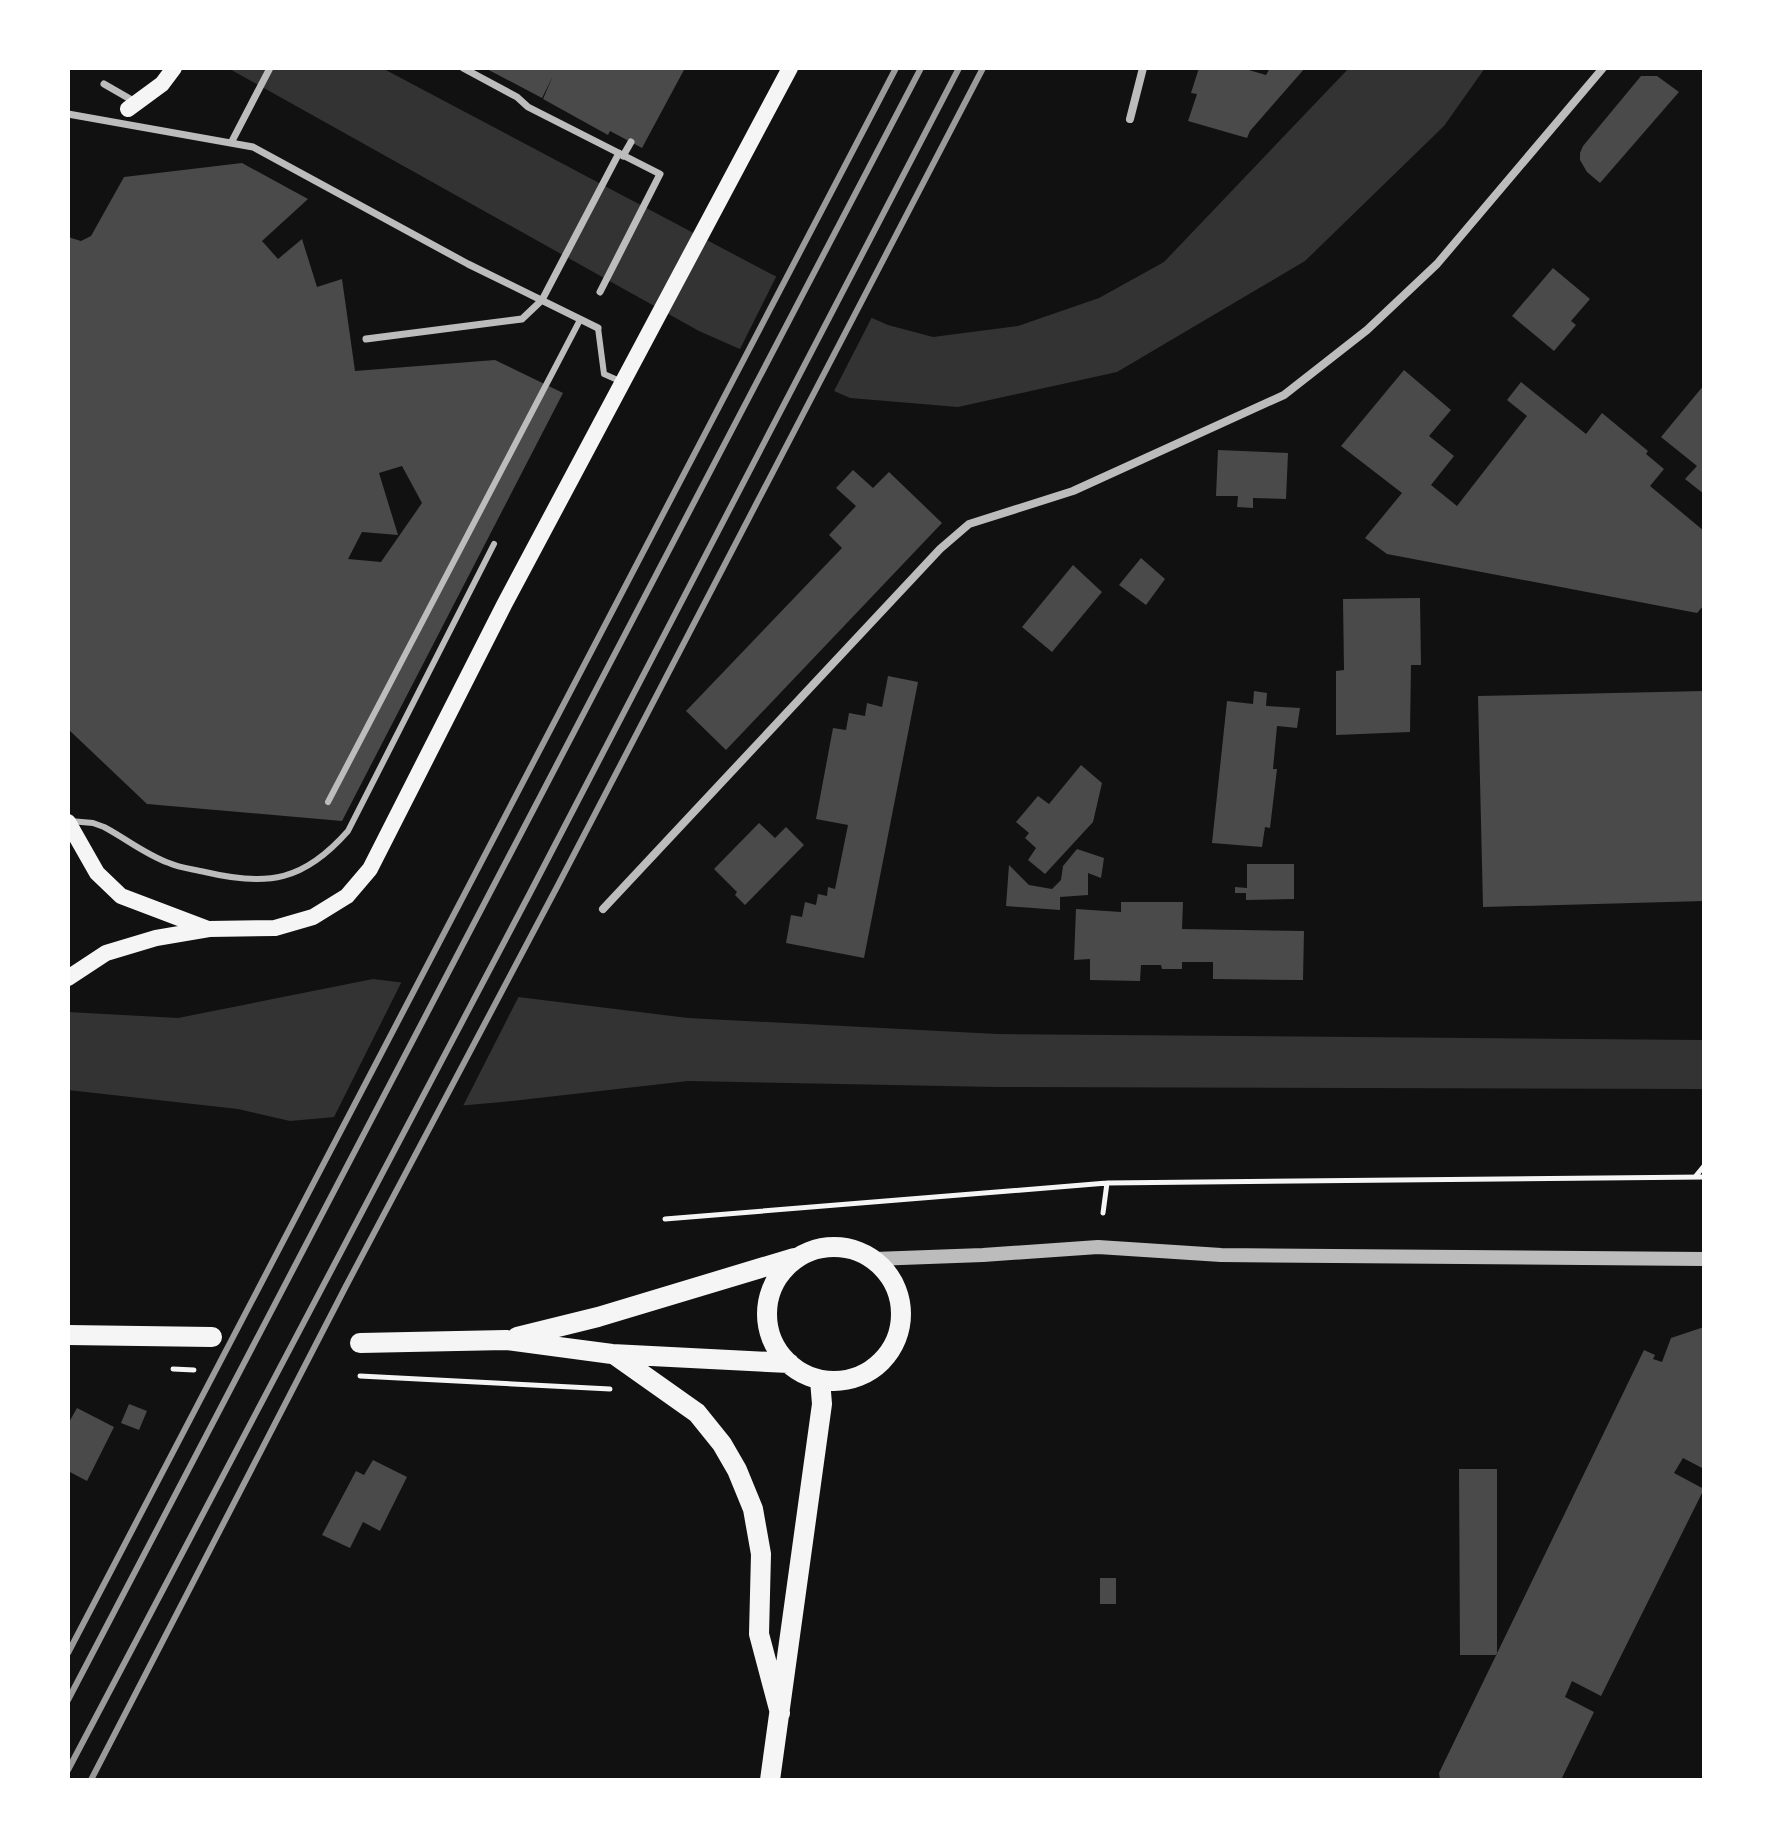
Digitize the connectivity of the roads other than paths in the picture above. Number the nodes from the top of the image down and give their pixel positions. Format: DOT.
graph roads {
  1 [pos="174,68"];
  2 [pos="270,68"];
  3 [pos="463,68"];
  4 [pos="790,68"];
  5 [pos="1143,68"];
  6 [pos="1603,68"];
  7 [pos="104,84"];
  8 [pos="133,106"];
  9 [pos="68,114"];
  10 [pos="1130,119"];
  11 [pos="631,142"];
  12 [pos="231,143"];
  13 [pos="621,154"];
  14 [pos="600,292"];
  15 [pos="542,300"];
  16 [pos="580,320"];
  17 [pos="598,328"];
  18 [pos="366,339"];
  19 [pos="622,382"];
  20 [pos="494,544"];
  21 [pos="328,802"];
  22 [pos="68,821"];
  23 [pos="603,909"];
  24 [pos="209,929"];
  25 [pos="68,978"];
  26 [pos="800,1256"];
  27 [pos="874,1259"];
  28 [pos="1704,1259"];
  29 [pos="68,1335"];
  30 [pos="212,1337"];
  31 [pos="506,1340"];
  32 [pos="360,1343"];
  33 [pos="612,1354"];
  34 [pos="789,1363"];
  35 [pos="820,1380"];
  36 [pos="780,1713"];
  37 [pos="770,1780"];
  1 -- 8 [label="main road"];
  2 -- 12 [label="street"];
  3 -- 13 [label="street"];
  4 -- 19 [label="main road"];
  5 -- 10 [label="street"];
  6 -- 23 [label="street"];
  7 -- 8 [label="street"];
  9 -- 12 [label="street"];
  11 -- 13 [label="street"];
  12 -- 15 [label="street"];
  13 -- 14 [label="street"];
  13 -- 15 [label="street"];
  15 -- 16 [label="street"];
  15 -- 18 [label="street"];
  16 -- 17 [label="street"];
  16 -- 21 [label="lane"];
  17 -- 19 [label="lane"];
  19 -- 24 [label="main road"];
  20 -- 22 [label="lane"];
  22 -- 24 [label="main road"];
  24 -- 25 [label="main road"];
  26 -- 27 [label="main road"];
  26 -- 31 [label="main road"];
  26 -- 34 [label="main road"];
  27 -- 28 [label="street"];
  27 -- 35 [label="main road"];
  29 -- 30 [label="main road"];
  31 -- 32 [label="main road"];
  31 -- 33 [label="main road"];
  33 -- 34 [label="main road"];
  33 -- 36 [label="main road"];
  34 -- 35 [label="main road"];
  35 -- 36 [label="main road"];
  36 -- 37 [label="main road"];
}
